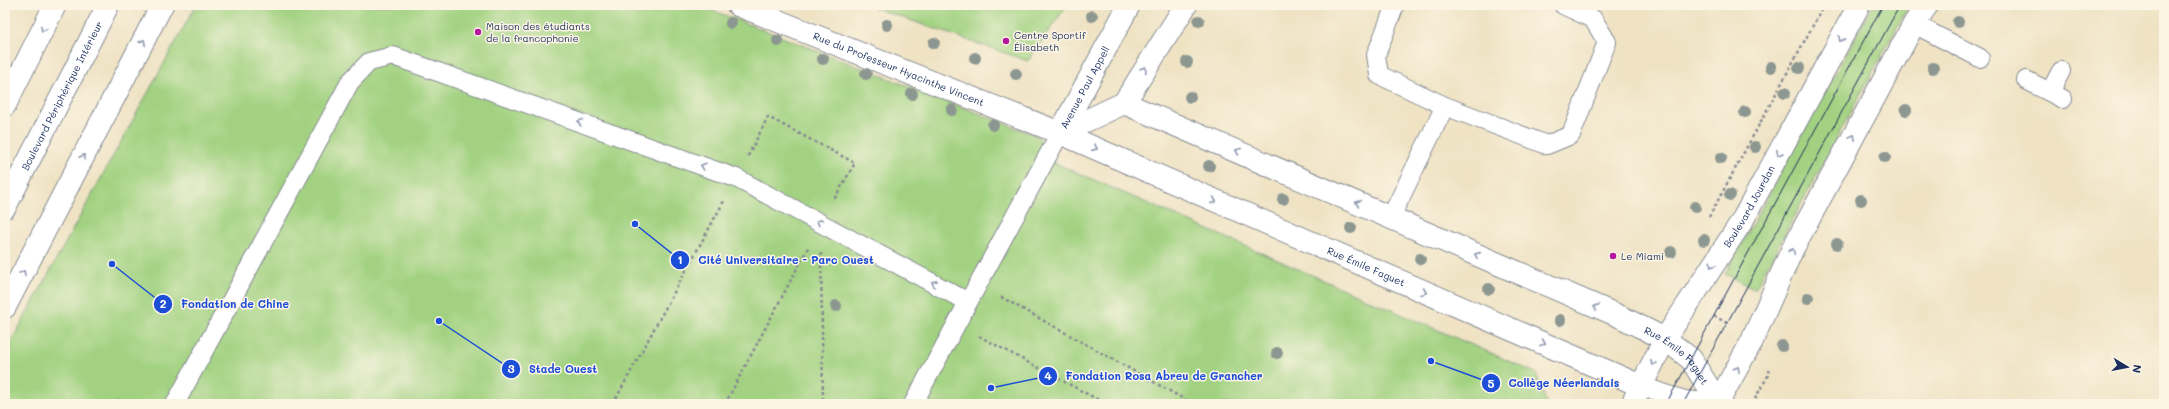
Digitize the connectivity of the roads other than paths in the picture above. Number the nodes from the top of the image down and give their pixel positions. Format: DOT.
graph roads {
  1 [pos="55,5"];
  2 [pos="108,5"];
  3 [pos="162,5"];
  4 [pos="738,5"];
  5 [pos="1128,5"];
  6 [pos="1186,5"];
  7 [pos="1395,5"];
  8 [pos="1563,5"];
  9 [pos="1859,5"];
  10 [pos="1927,5"];
  11 [pos="1914,24"];
  12 [pos="1980,58"];
  13 [pos="2061,71"];
  14 [pos="2026,80"];
  15 [pos="1124,103"];
  16 [pos="5,105"];
  17 [pos="1445,106"];
  18 [pos="1060,132"];
  19 [pos="5,207"];
  20 [pos="1391,217"];
  21 [pos="968,302"];
  22 [pos="5,307"];
  23 [pos="1665,339"];
  24 [pos="1637,395"];
  25 [pos="175,404"];
  26 [pos="913,404"];
  27 [pos="1718,404"];
  1 -- 16 [label="main road, one-way"];
  2 -- 19 [label="main road, Boulevard Périphérique Intérieur"];
  22 -- 3 [label="main road, one-way"];
  4 -- 18 [label="main road, Rue du Professeur Hyacinthe Vincent"];
  5 -- 18 [label="main road, Avenue Paul Appell"];
  15 -- 6 [label="main road, one-way"];
  7 -- 17 [label="lane"];
  8 -- 17 [label="lane"];
  9 -- 23 [label="main road, Boulevard Jourdan, one-way"];
  10 -- 11 [label="main road"];
  11 -- 12 [label="lane"];
  27 -- 11 [label="main road, one-way"];
  13 -- 14 [label="lane"];
  15 -- 18 [label="main road, Avenue Paul Appell"];
  20 -- 15 [label="main road, Rue Émile Faguet, one-way"];
  17 -- 20 [label="lane"];
  18 -- 21 [label="lane"];
  18 -- 24 [label="main road, Rue Émile Faguet, one-way"];
  23 -- 20 [label="main road, Rue Émile Faguet, one-way"];
  21 -- 25 [label="lane, one-way"];
  21 -- 26 [label="lane"];
  23 -- 24 [label="main road, Boulevard Jourdan, one-way"];
  23 -- 27 [label="main road, Rue Émile Faguet"];
  24 -- 27 [label="lane, Rue Émile Faguet"];
}
